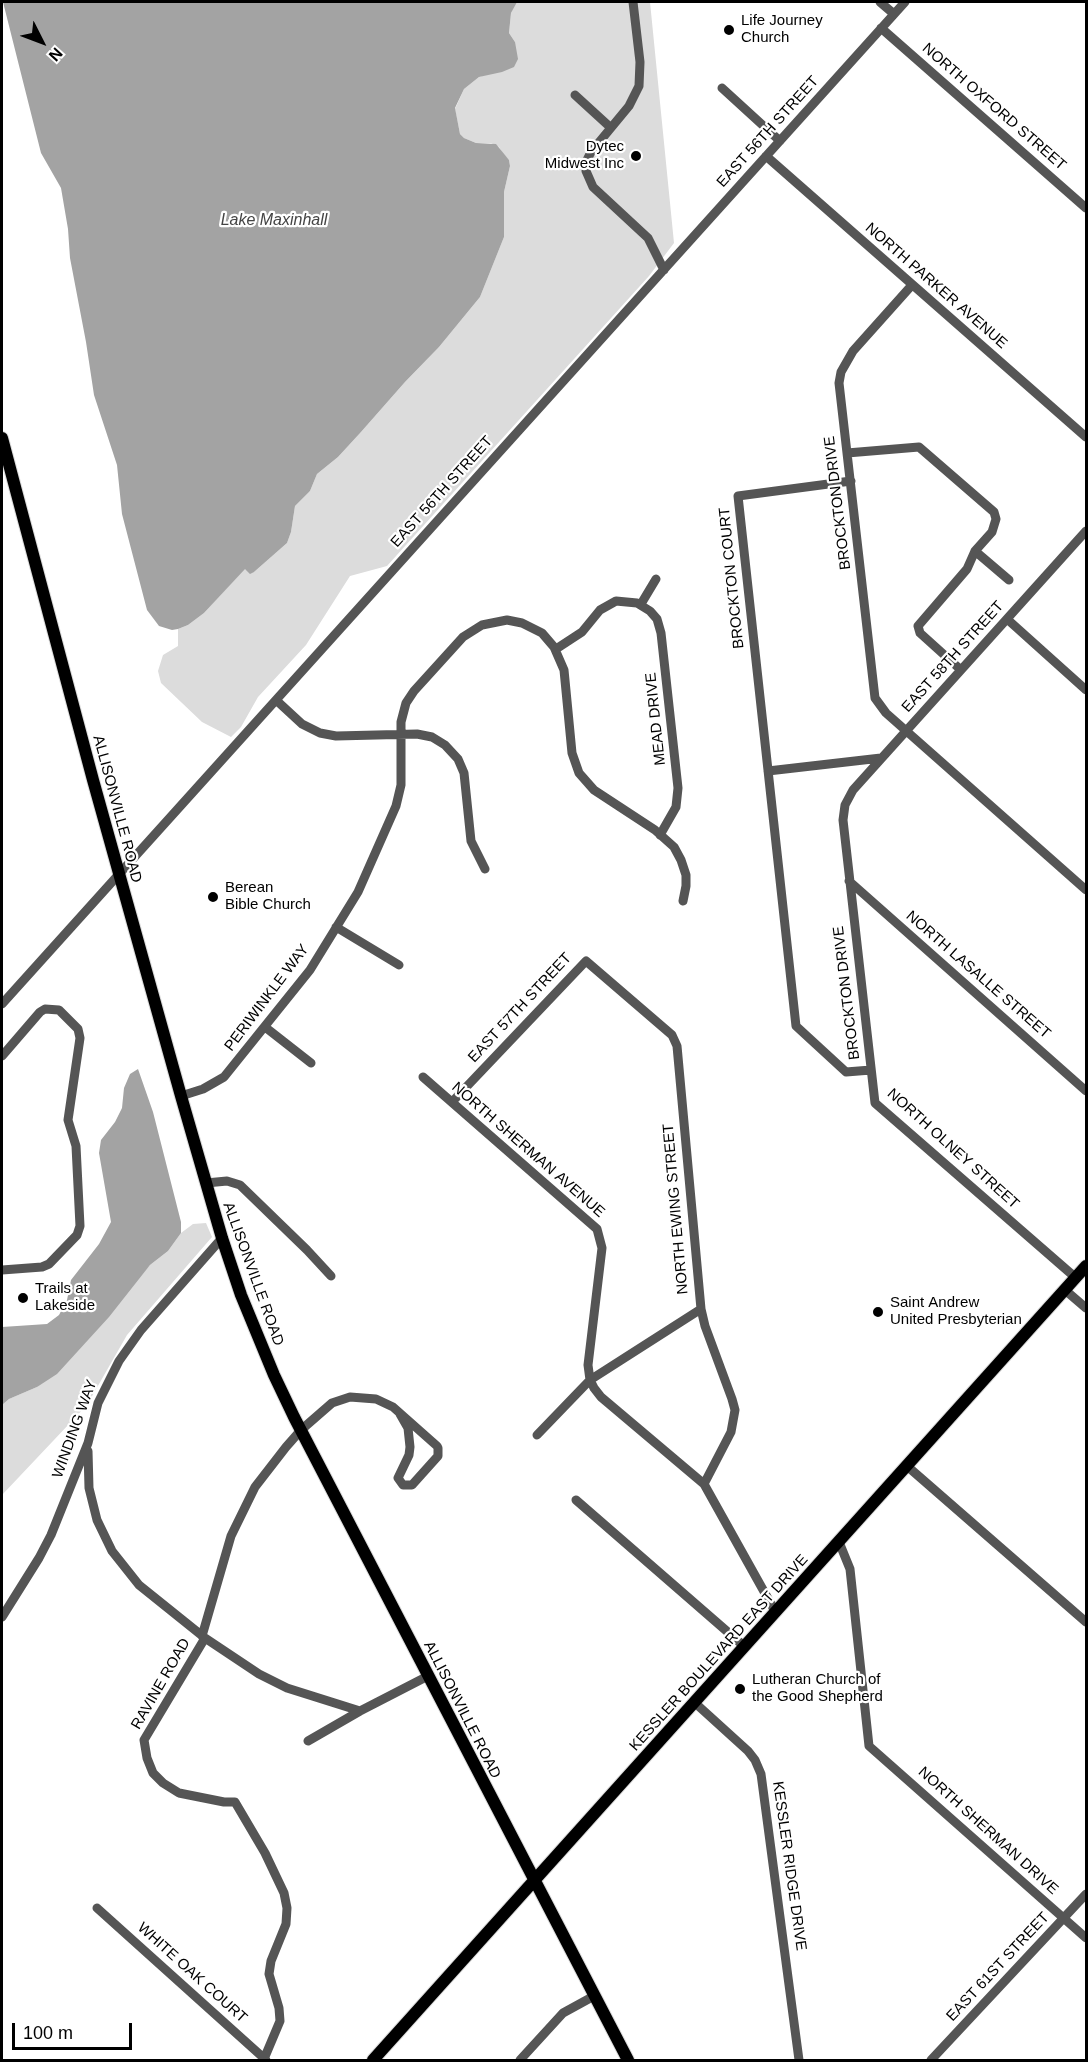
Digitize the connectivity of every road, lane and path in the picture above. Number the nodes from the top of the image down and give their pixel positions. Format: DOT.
graph roads {
  1 [pos="633,2"];
  2 [pos="880,2"];
  3 [pos="905,2"];
  4 [pos="894,14"];
  5 [pos="881,28"];
  6 [pos="722,88"];
  7 [pos="575,95"];
  8 [pos="610,127"];
  9 [pos="780,141"];
  10 [pos="766,156"];
  11 [pos="1086,208"];
  12 [pos="664,270"];
  13 [pos="912,285"];
  14 [pos="1086,437"];
  15 [pos="2,445"];
  16 [pos="847,453"];
  17 [pos="851,481"];
  18 [pos="1086,531"];
  19 [pos="975,551"];
  20 [pos="656,579"];
  21 [pos="1009,580"];
  22 [pos="641,604"];
  23 [pos="1006,619"];
  24 [pos="556,649"];
  25 [pos="961,670"];
  26 [pos="1086,690"];
  27 [pos="276,700"];
  28 [pos="906,731"];
  29 [pos="400,734"];
  30 [pos="881,758"];
  31 [pos="768,771"];
  32 [pos="845,805"];
  33 [pos="660,835"];
  34 [pos="485,869"];
  35 [pos="119,872"];
  36 [pos="849,881"];
  37 [pos="1086,891"];
  38 [pos="683,902"];
  39 [pos="336,927"];
  40 [pos="586,961"];
  41 [pos="399,965"];
  42 [pos="2,1004"];
  43 [pos="265,1027"];
  44 [pos="2,1056"];
  45 [pos="311,1063"];
  46 [pos="871,1070"];
  47 [pos="423,1077"];
  48 [pos="1086,1091"];
  49 [pos="181,1096"];
  50 [pos="452,1102"];
  51 [pos="206,1183"];
  52 [pos="222,1238"];
  53 [pos="1086,1266"];
  54 [pos="2,1270"];
  55 [pos="331,1275"];
  56 [pos="1076,1278"];
  57 [pos="1065,1290"];
  58 [pos="1086,1308"];
  59 [pos="701,1309"];
  60 [pos="590,1380"];
  61 [pos="400,1414"];
  62 [pos="301,1430"];
  63 [pos="537,1436"];
  64 [pos="88,1443"];
  65 [pos="907,1466"];
  66 [pos="704,1484"];
  67 [pos="576,1500"];
  68 [pos="839,1542"];
  69 [pos="776,1613"];
  70 [pos="2,1617"];
  71 [pos="1086,1622"];
  72 [pos="204,1637"];
  73 [pos="745,1647"];
  74 [pos="428,1676"];
  75 [pos="694,1702"];
  76 [pos="360,1711"];
  77 [pos="308,1741"];
  78 [pos="534,1882"];
  79 [pos="1086,1894"];
  80 [pos="97,1908"];
  81 [pos="1064,1918"];
  82 [pos="1086,1938"];
  83 [pos="594,1996"];
  84 [pos="265,2060"];
  85 [pos="373,2061"];
  86 [pos="520,2061"];
  87 [pos="628,2061"];
  88 [pos="799,2061"];
  89 [pos="931,2061"];
  1 -- 8 [label="street"];
  2 -- 4 [label="street"];
  3 -- 4 [label="street, EAST 56TH STREET"];
  4 -- 5 [label="street, EAST 56TH STREET"];
  5 -- 9 [label="street, EAST 56TH STREET"];
  5 -- 11 [label="street, NORTH OXFORD STREET"];
  6 -- 9 [label="street"];
  7 -- 8 [label="street"];
  8 -- 12 [label="street"];
  9 -- 10 [label="street, EAST 56TH STREET"];
  10 -- 12 [label="street, EAST 56TH STREET"];
  10 -- 13 [label="street, NORTH PARKER AVENUE"];
  12 -- 27 [label="street, EAST 56TH STREET"];
  13 -- 14 [label="street, NORTH PARKER AVENUE"];
  13 -- 16 [label="street, BROCKTON DRIVE"];
  15 -- 35 [label="main road, ALLISONVILLE ROAD"];
  16 -- 17 [label="street, BROCKTON DRIVE"];
  16 -- 19 [label="street"];
  17 -- 28 [label="street, BROCKTON DRIVE"];
  17 -- 31 [label="street, BROCKTON COURT"];
  18 -- 23 [label="street, EAST 58TH STREET"];
  19 -- 21 [label="street"];
  19 -- 25 [label="street"];
  20 -- 22 [label="street"];
  22 -- 24 [label="street"];
  22 -- 33 [label="street, MEAD DRIVE"];
  23 -- 25 [label="street, EAST 58TH STREET"];
  23 -- 26 [label="street"];
  24 -- 29 [label="street, PERIWINKLE WAY"];
  24 -- 33 [label="street"];
  25 -- 28 [label="street, EAST 58TH STREET"];
  27 -- 29 [label="street"];
  27 -- 35 [label="street, EAST 56TH STREET"];
  28 -- 30 [label="street, EAST 58TH STREET"];
  28 -- 37 [label="street, BROCKTON DRIVE"];
  29 -- 34 [label="street"];
  29 -- 39 [label="street, PERIWINKLE WAY"];
  30 -- 31 [label="street"];
  30 -- 32 [label="street, EAST 58TH STREET"];
  31 -- 46 [label="street, BROCKTON COURT"];
  32 -- 36 [label="street, BROCKTON DRIVE"];
  33 -- 38 [label="street"];
  35 -- 42 [label="street, EAST 56TH STREET"];
  35 -- 49 [label="main road, ALLISONVILLE ROAD"];
  36 -- 46 [label="street, BROCKTON DRIVE"];
  36 -- 48 [label="street, NORTH LASALLE STREET"];
  39 -- 41 [label="street"];
  39 -- 43 [label="street, PERIWINKLE WAY"];
  40 -- 50 [label="street, EAST 57TH STREET"];
  40 -- 59 [label="street, NORTH EWING STREET"];
  43 -- 45 [label="street"];
  43 -- 49 [label="street, PERIWINKLE WAY"];
  44 -- 54 [label="street"];
  46 -- 56 [label="street, NORTH OLNEY STREET"];
  47 -- 50 [label="street, NORTH SHERMAN AVENUE"];
  49 -- 51 [label="main road, ALLISONVILLE ROAD"];
  50 -- 60 [label="street, NORTH SHERMAN AVENUE"];
  51 -- 52 [label="main road, ALLISONVILLE ROAD"];
  51 -- 55 [label="street"];
  52 -- 62 [label="main road, ALLISONVILLE ROAD"];
  52 -- 64 [label="street, WINDING WAY"];
  53 -- 56 [label="main road, KESSLER BOULEVARD EAST DRIVE"];
  56 -- 57 [label="main road, KESSLER BOULEVARD EAST DRIVE"];
  57 -- 58 [label="street"];
  57 -- 65 [label="main road, KESSLER BOULEVARD EAST DRIVE"];
  59 -- 60 [label="street"];
  59 -- 66 [label="street, NORTH EWING STREET"];
  60 -- 63 [label="street"];
  60 -- 66 [label="street"];
  61 -- 61 [label="street"];
  61 -- 62 [label="street"];
  62 -- 72 [label="street"];
  62 -- 74 [label="main road, ALLISONVILLE ROAD"];
  64 -- 70 [label="street, WINDING WAY"];
  64 -- 72 [label="street"];
  65 -- 68 [label="main road, KESSLER BOULEVARD EAST DRIVE"];
  65 -- 71 [label="street"];
  66 -- 69 [label="street"];
  67 -- 73 [label="street"];
  68 -- 69 [label="main road, KESSLER BOULEVARD EAST DRIVE"];
  68 -- 81 [label="street, NORTH SHERMAN DRIVE"];
  69 -- 73 [label="main road, KESSLER BOULEVARD EAST DRIVE"];
  72 -- 76 [label="street"];
  72 -- 84 [label="street, RAVINE ROAD"];
  73 -- 75 [label="main road, KESSLER BOULEVARD EAST DRIVE"];
  74 -- 76 [label="street"];
  74 -- 78 [label="main road, ALLISONVILLE ROAD"];
  75 -- 78 [label="main road, KESSLER BOULEVARD EAST DRIVE"];
  75 -- 88 [label="street, KESSLER RIDGE DRIVE"];
  76 -- 77 [label="street"];
  78 -- 83 [label="main road, ALLISONVILLE ROAD"];
  78 -- 85 [label="main road, KESSLER BOULEVARD EAST DRIVE"];
  79 -- 81 [label="street, EAST 61ST STREET"];
  80 -- 84 [label="street, WHITE OAK COURT"];
  81 -- 82 [label="street, NORTH SHERMAN DRIVE"];
  81 -- 89 [label="street, EAST 61ST STREET"];
  83 -- 86 [label="street"];
  83 -- 87 [label="main road, ALLISONVILLE ROAD"];
}
